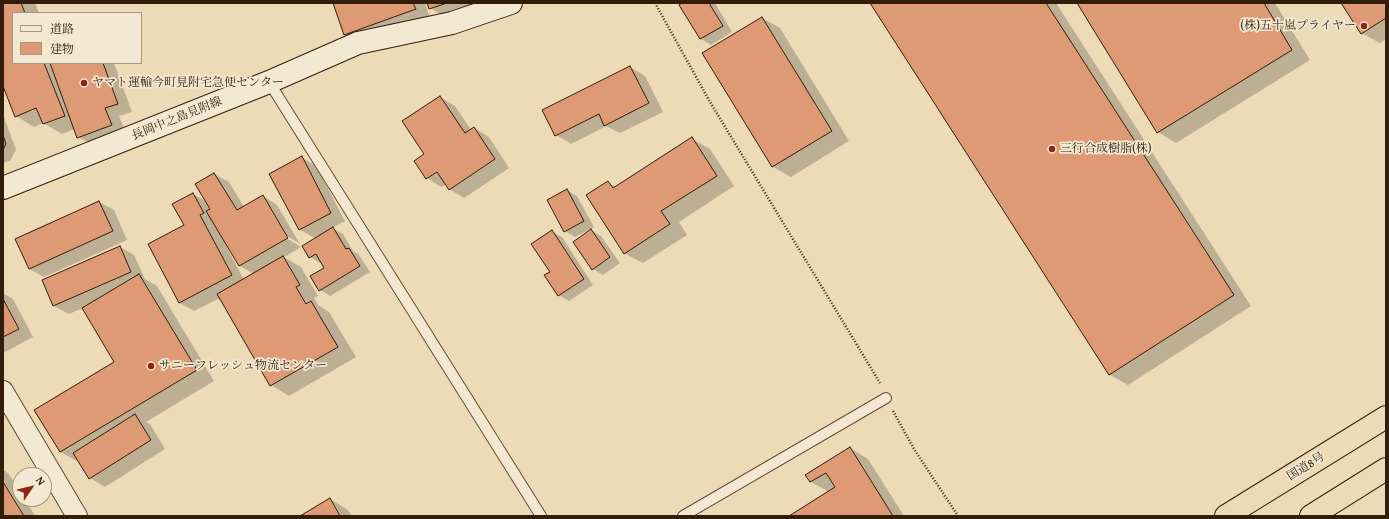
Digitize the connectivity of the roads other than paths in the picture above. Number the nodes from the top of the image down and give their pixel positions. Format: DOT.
graph roads {
  1 [pos="511,3"];
  2 [pos="269,82"];
  3 [pos="3,188"];
  4 [pos="3,391"];
  5 [pos="886,398"];
  6 [pos="1386,417"];
  7 [pos="1386,469"];
  8 [pos="77,516"];
  9 [pos="541,516"];
  10 [pos="683,516"];
  11 [pos="1226,516"];
  12 [pos="1310,516"];
  1 -- 2 [label="main road, 長岡中之島見附線"];
  2 -- 3 [label="main road, 長岡中之島見附線"];
  2 -- 9 [label="lane"];
  4 -- 8 [label="street"];
  5 -- 10 [label="lane"];
  6 -- 11 [label="highway, 国道8号"];
  7 -- 12 [label="highway"];
}
